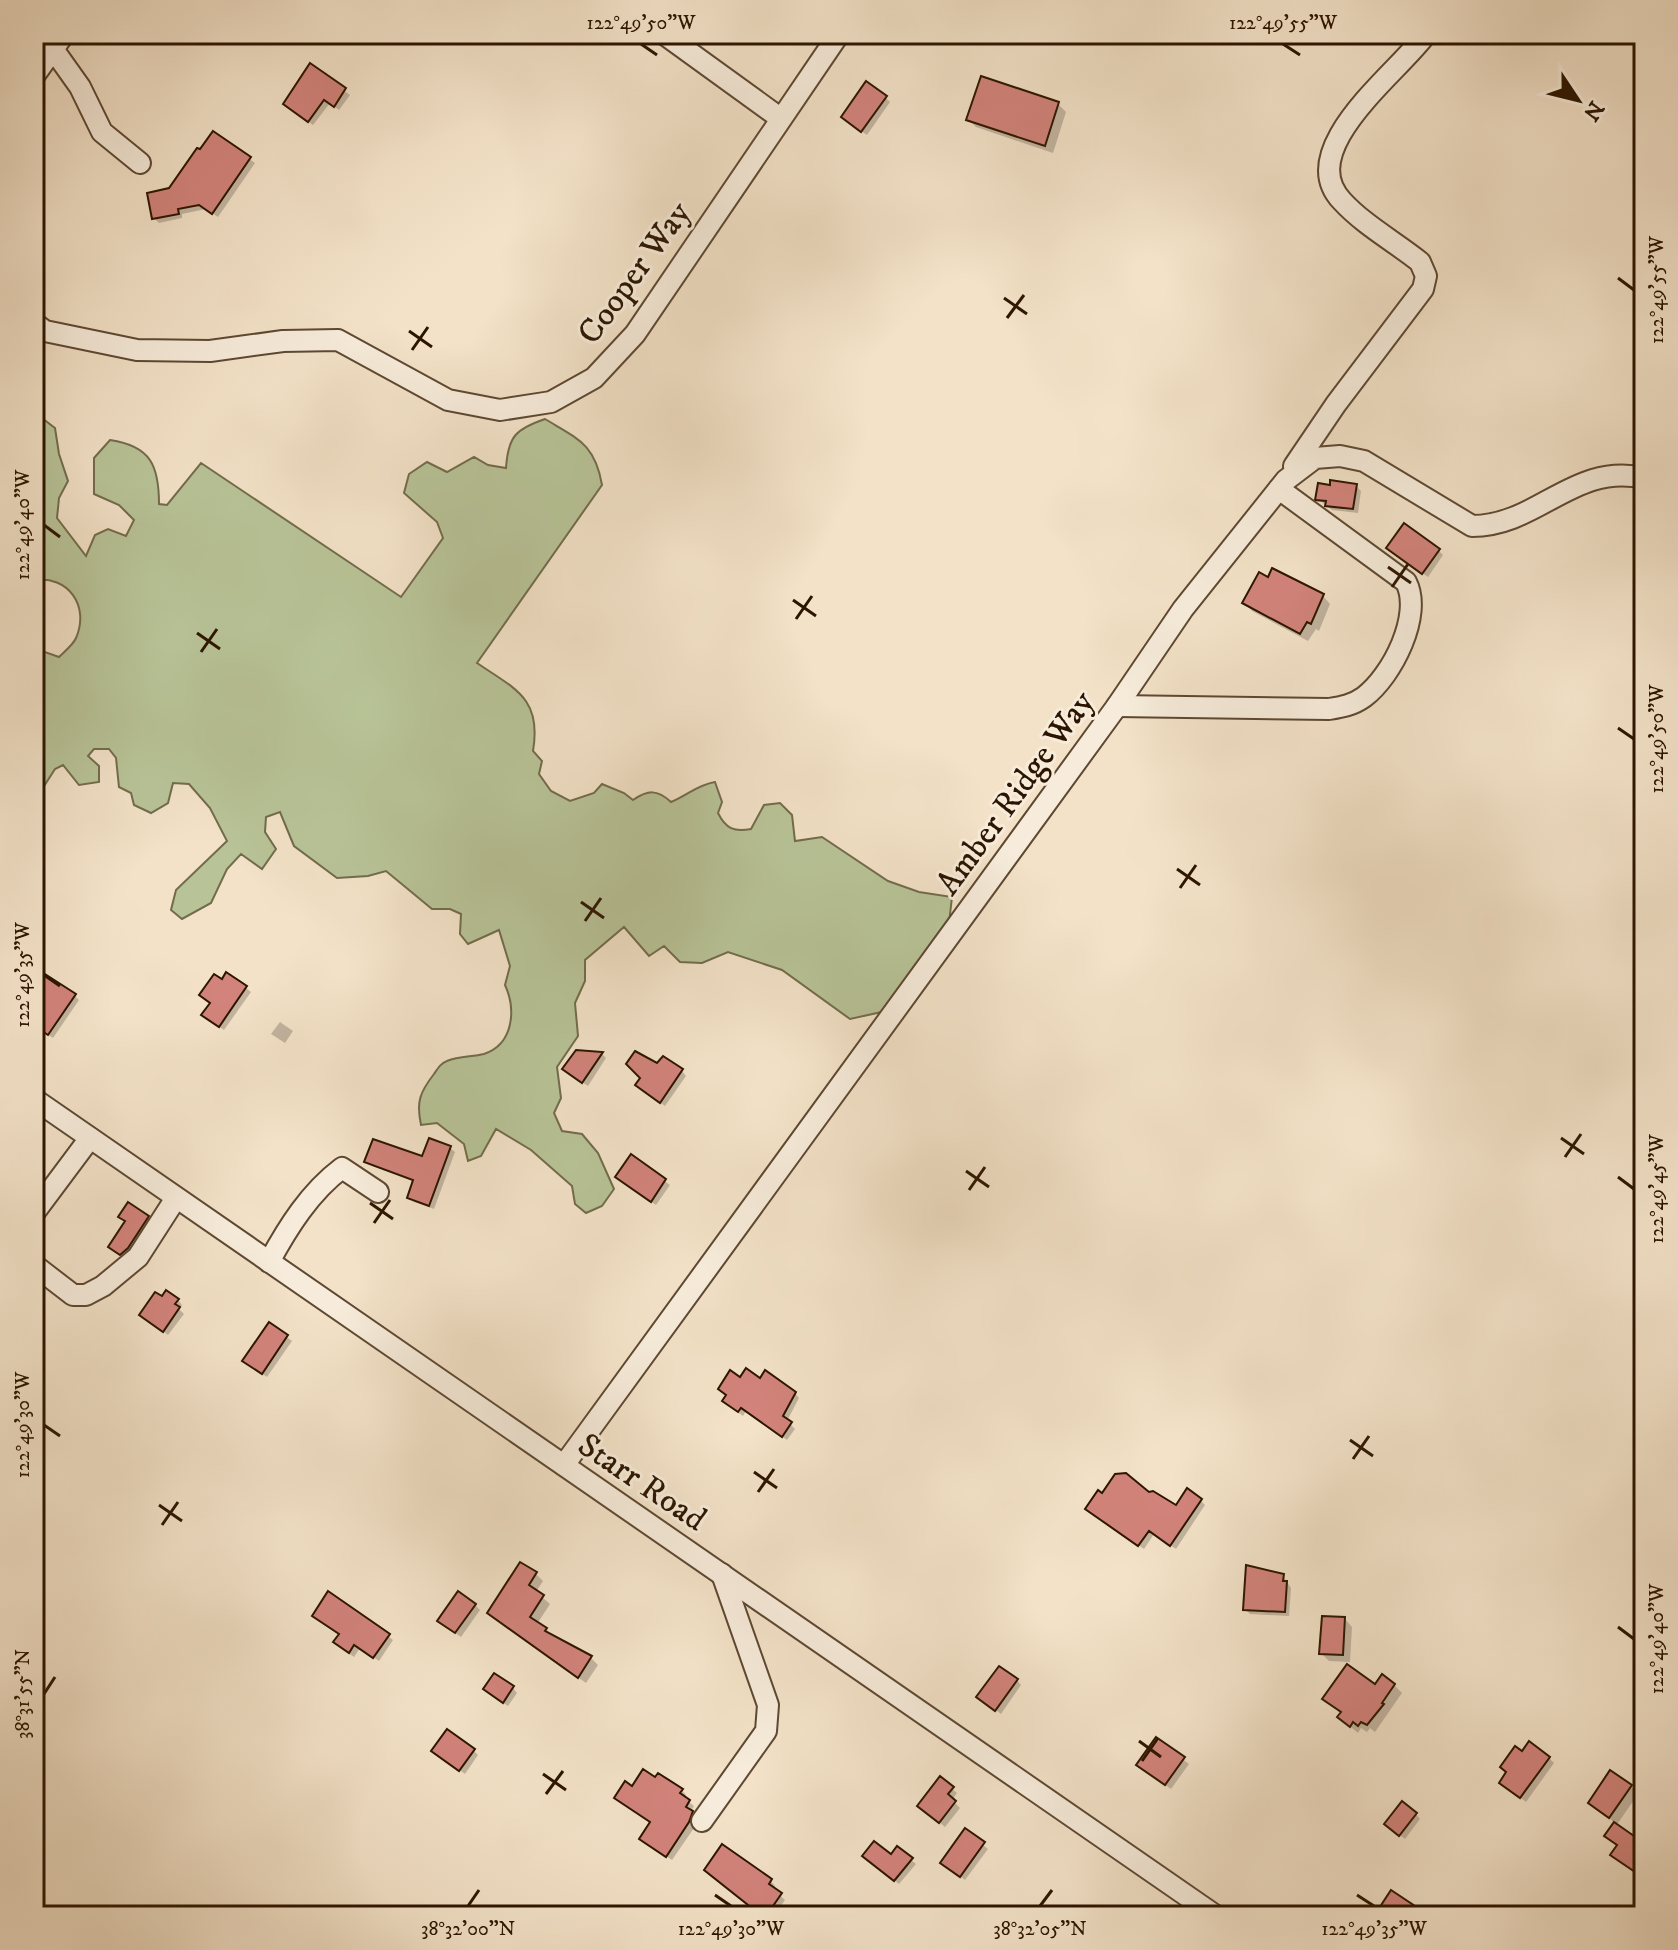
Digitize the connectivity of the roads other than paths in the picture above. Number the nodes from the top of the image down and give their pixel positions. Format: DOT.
graph roads {
  1 [pos="664,34"];
  2 [pos="839,34"];
  3 [pos="1426,34"];
  4 [pos="58,42"];
  5 [pos="34,75"];
  6 [pos="780,118"];
  7 [pos="140,163"];
  8 [pos="34,323"];
  9 [pos="1644,478"];
  10 [pos="1282,484"];
  11 [pos="1117,706"];
  12 [pos="34,1099"];
  13 [pos="90,1138"];
  14 [pos="378,1192"];
  15 [pos="176,1198"];
  16 [pos="34,1213"];
  17 [pos="269,1262"];
  18 [pos="34,1265"];
  19 [pos="564,1465"];
  20 [pos="722,1574"];
  21 [pos="702,1821"];
  22 [pos="1216,1916"];
  1 -- 6 [label="street"];
  2 -- 6 [label="street, Cooper Way"];
  3 -- 10 [label="street"];
  4 -- 5 [label="street"];
  4 -- 7 [label="street"];
  6 -- 8 [label="street, Cooper Way"];
  9 -- 10 [label="street, Amber Ridge Way"];
  10 -- 11 [label="street, Amber Ridge Way"];
  10 -- 11 [label="street"];
  11 -- 19 [label="street, Amber Ridge Way"];
  12 -- 13 [label="street, Starr Road"];
  13 -- 15 [label="street, Starr Road"];
  13 -- 16 [label="street"];
  14 -- 17 [label="street"];
  15 -- 17 [label="street, Starr Road"];
  15 -- 18 [label="street"];
  17 -- 19 [label="street, Starr Road"];
  19 -- 20 [label="street, Starr Road"];
  20 -- 21 [label="street"];
  20 -- 22 [label="street, Starr Road"];
}
